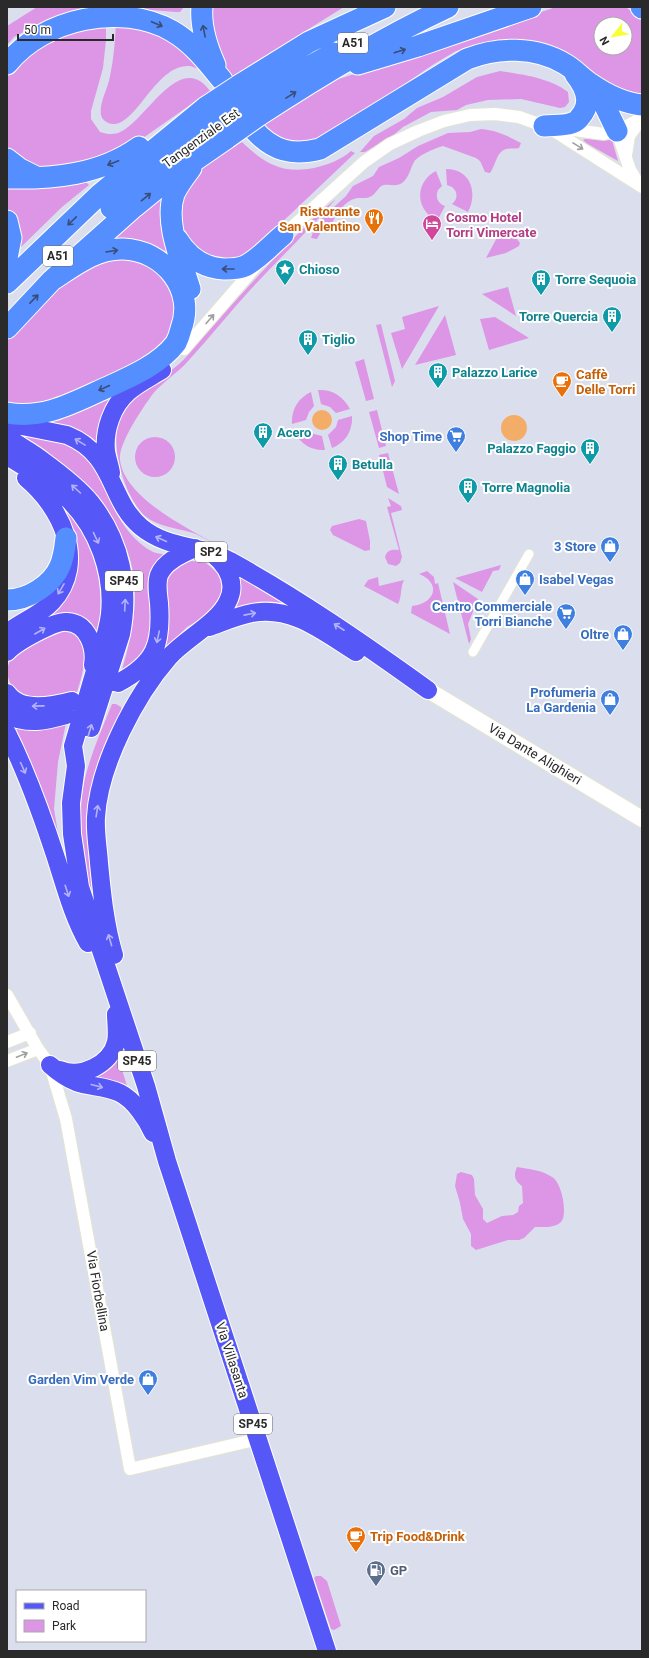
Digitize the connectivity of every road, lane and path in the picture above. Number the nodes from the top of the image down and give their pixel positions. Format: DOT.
graph roads {
  1 [pos="202,7"];
  2 [pos="355,7"];
  3 [pos="385,7"];
  4 [pos="423,7"];
  5 [pos="448,7"];
  6 [pos="531,7"];
  7 [pos="309,42"];
  8 [pos="7,64"];
  9 [pos="565,64"];
  10 [pos="323,76"];
  11 [pos="591,84"];
  12 [pos="642,105"];
  13 [pos="206,107"];
  14 [pos="250,109"];
  15 [pos="642,118"];
  16 [pos="544,126"];
  17 [pos="222,131"];
  18 [pos="617,131"];
  19 [pos="7,159"];
  20 [pos="198,159"];
  21 [pos="629,167"];
  22 [pos="7,178"];
  23 [pos="39,178"];
  24 [pos="642,187"];
  25 [pos="171,220"];
  26 [pos="7,221"];
  27 [pos="283,234"];
  28 [pos="7,258"];
  29 [pos="52,280"];
  30 [pos="7,283"];
  31 [pos="7,308"];
  32 [pos="7,328"];
  33 [pos="184,349"];
  34 [pos="7,413"];
  35 [pos="7,423"];
  36 [pos="7,437"];
  37 [pos="7,456"];
  38 [pos="7,462"];
  39 [pos="113,481"];
  40 [pos="66,538"];
  41 [pos="195,548"];
  42 [pos="213,554"];
  43 [pos="529,554"];
  44 [pos="7,600"];
  45 [pos="200,630"];
  46 [pos="7,634"];
  47 [pos="7,652"];
  48 [pos="473,652"];
  49 [pos="158,672"];
  50 [pos="118,683"];
  51 [pos="428,690"];
  52 [pos="7,693"];
  53 [pos="108,699"];
  54 [pos="72,713"];
  55 [pos="7,716"];
  56 [pos="7,733"];
  57 [pos="76,766"];
  58 [pos="642,819"];
  59 [pos="113,989"];
  60 [pos="7,995"];
  61 [pos="30,1033"];
  62 [pos="7,1042"];
  63 [pos="38,1049"];
  64 [pos="7,1061"];
  65 [pos="50,1066"];
  66 [pos="158,1126"];
  67 [pos="167,1161"];
  68 [pos="258,1439"];
  69 [pos="327,1651"];
  8 -- 1 [label="highway, one-way"];
  2 -- 7 [label="highway"];
  3 -- 7 [label="highway, A51"];
  4 -- 14 [label="highway, Tangenziale Est / A51"];
  5 -- 10 [label="highway"];
  10 -- 6 [label="highway, one-way"];
  7 -- 14 [label="highway, A51"];
  9 -- 11 [label="highway"];
  9 -- 14 [label="highway"];
  9 -- 16 [label="highway"];
  14 -- 10 [label="highway, one-way"];
  11 -- 12 [label="highway"];
  11 -- 18 [label="highway"];
  13 -- 14 [label="highway, A51, bridge"];
  13 -- 23 [label="highway, one-way"];
  13 -- 30 [label="highway, Tangenziale Est / A51, one-way"];
  14 -- 17 [label="highway, Tangenziale Est / A51, bridge"];
  15 -- 18 [label="street"];
  15 -- 21 [label="street"];
  16 -- 18 [label="street"];
  16 -- 24 [label="street, one-way"];
  16 -- 27 [label="street"];
  17 -- 20 [label="highway"];
  17 -- 31 [label="highway, Tangenziale Est / A51"];
  18 -- 21 [label="street"];
  19 -- 23 [label="highway"];
  20 -- 25 [label="highway"];
  29 -- 20 [label="highway, one-way"];
  21 -- 24 [label="street"];
  22 -- 23 [label="highway"];
  27 -- 25 [label="highway, one-way"];
  25 -- 33 [label="highway"];
  26 -- 28 [label="highway"];
  33 -- 27 [label="street, one-way"];
  32 -- 29 [label="highway, one-way"];
  29 -- 34 [label="highway, one-way"];
  33 -- 39 [label="main road"];
  39 -- 35 [label="main road, SP2, one-way"];
  57 -- 36 [label="main road, SP45, one-way"];
  37 -- 54 [label="main road, SP45, one-way"];
  38 -- 40 [label="main road"];
  41 -- 39 [label="main road, SP2, one-way"];
  40 -- 44 [label="highway"];
  40 -- 46 [label="main road, one-way"];
  41 -- 42 [label="main road, SP2"];
  41 -- 50 [label="main road, one-way"];
  42 -- 45 [label="main road"];
  51 -- 42 [label="main road, SP2, one-way"];
  43 -- 48 [label="street"];
  45 -- 49 [label="main road, SP2"];
  45 -- 51 [label="main road, SP2, one-way"];
  47 -- 54 [label="main road, one-way"];
  49 -- 53 [label="main road, SP2"];
  66 -- 49 [label="main road, one-way"];
  51 -- 58 [label="main road, Via Dante Alighieri / SP2"];
  54 -- 52 [label="main road, one-way"];
  54 -- 55 [label="main road"];
  54 -- 57 [label="main road, SP45"];
  56 -- 59 [label="main road, one-way"];
  57 -- 59 [label="main road, SP45"];
  59 -- 65 [label="main road"];
  59 -- 66 [label="main road, SP45"];
  60 -- 61 [label="street, Via Fiorbellina"];
  61 -- 62 [label="street"];
  61 -- 63 [label="street, Via Fiorbellina"];
  64 -- 63 [label="street, one-way"];
  63 -- 65 [label="street, Via Fiorbellina"];
  65 -- 67 [label="main road, one-way"];
  65 -- 68 [label="street, Via Fiorbellina"];
  66 -- 67 [label="main road, SP45"];
  67 -- 68 [label="main road, Via Villasanta / SP45"];
  68 -- 69 [label="main road, Via Villasanta / SP45"];
}
